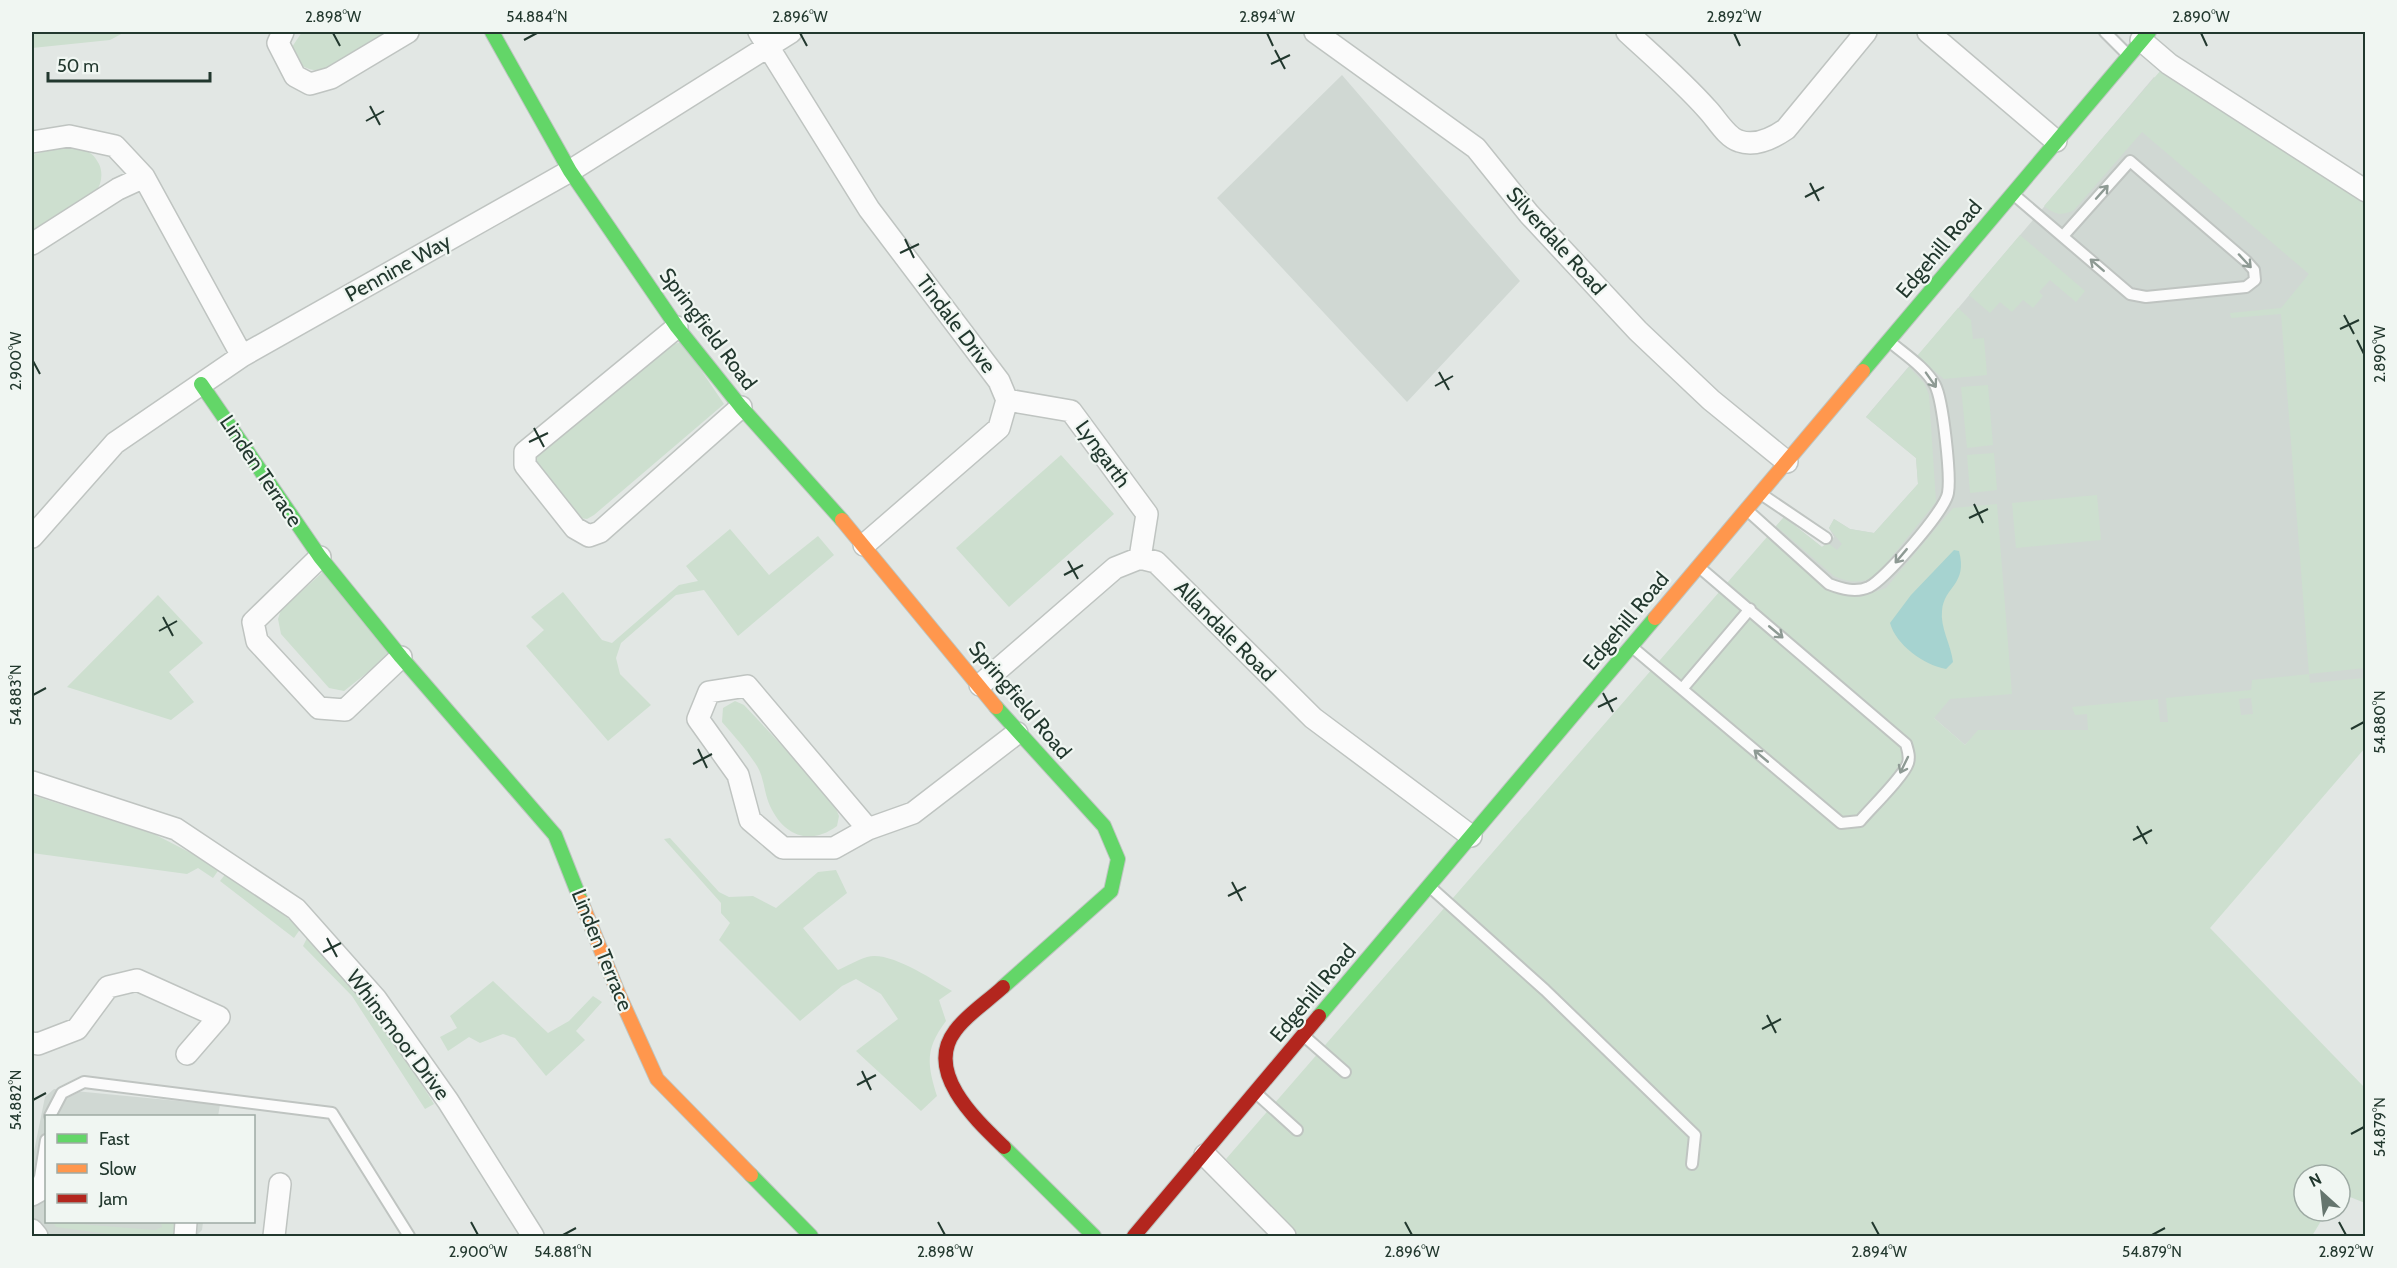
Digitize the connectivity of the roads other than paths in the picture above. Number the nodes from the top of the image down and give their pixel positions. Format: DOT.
graph roads {
  1 [pos="283,32"];
  2 [pos="408,32"];
  3 [pos="492,32"];
  4 [pos="791,32"];
  5 [pos="1315,32"];
  6 [pos="1627,32"];
  7 [pos="1866,32"];
  8 [pos="1928,32"];
  9 [pos="2105,32"];
  10 [pos="763,39"];
  11 [pos="2139,42"];
  12 [pos="2056,141"];
  13 [pos="32,142"];
  14 [pos="570,171"];
  15 [pos="144,177"];
  16 [pos="2366,191"];
  17 [pos="2013,194"];
  18 [pos="2063,236"];
  19 [pos="32,244"];
  20 [pos="677,327"];
  21 [pos="1889,340"];
  22 [pos="242,356"];
  23 [pos="201,384"];
  24 [pos="1007,400"];
  25 [pos="741,407"];
  26 [pos="1787,462"];
  27 [pos="1761,493"];
  28 [pos="1747,509"];
  29 [pos="32,537"];
  30 [pos="1826,538"];
  31 [pos="864,545"];
  32 [pos="320,557"];
  33 [pos="1140,558"];
  34 [pos="1699,567"];
  35 [pos="1750,609"];
  36 [pos="1632,646"];
  37 [pos="400,657"];
  38 [pos="980,685"];
  39 [pos="1682,689"];
  40 [pos="1017,733"];
  41 [pos="32,783"];
  42 [pos="868,830"];
  43 [pos="1471,836"];
  44 [pos="1429,886"];
  45 [pos="1304,1035"];
  46 [pos="32,1042"];
  47 [pos="187,1054"];
  48 [pos="1345,1072"];
  49 [pos="1256,1093"];
  50 [pos="51,1115"];
  51 [pos="1296,1130"];
  52 [pos="45,1146"];
  53 [pos="1205,1155"];
  54 [pos="1692,1164"];
  55 [pos="280,1184"];
  56 [pos="37,1192"];
  57 [pos="32,1230"];
  58 [pos="37,1236"];
  59 [pos="274,1236"];
  60 [pos="409,1236"];
  61 [pos="533,1236"];
  62 [pos="811,1236"];
  63 [pos="1094,1236"];
  64 [pos="1134,1236"];
  65 [pos="1286,1236"];
  1 -- 2 [label="street"];
  3 -- 14 [label="street, Springfield Road"];
  4 -- 10 [label="street, Pennine Way"];
  5 -- 26 [label="street, Silverdale Road"];
  6 -- 7 [label="street"];
  8 -- 12 [label="street"];
  9 -- 11 [label="lane"];
  10 -- 14 [label="street, Pennine Way"];
  10 -- 24 [label="street, Tindale Drive"];
  11 -- 12 [label="street, Edgehill Road"];
  11 -- 16 [label="street"];
  12 -- 17 [label="street, Edgehill Road"];
  13 -- 15 [label="street"];
  14 -- 20 [label="street, Springfield Road"];
  14 -- 22 [label="street, Pennine Way"];
  15 -- 19 [label="street"];
  15 -- 22 [label="street"];
  17 -- 18 [label="lane"];
  17 -- 21 [label="street, Edgehill Road"];
  18 -- 18 [label="lane, one-way"];
  20 -- 25 [label="street, Springfield Road"];
  20 -- 25 [label="street"];
  21 -- 26 [label="street, Edgehill Road"];
  21 -- 28 [label="lane, one-way"];
  22 -- 23 [label="street, Pennine Way"];
  23 -- 29 [label="street, Pennine Way"];
  23 -- 32 [label="street, Linden Terrace"];
  24 -- 31 [label="street"];
  24 -- 33 [label="street, Lyngarth"];
  25 -- 31 [label="street, Springfield Road"];
  26 -- 27 [label="street, Edgehill Road"];
  27 -- 28 [label="street, Edgehill Road"];
  27 -- 30 [label="lane"];
  28 -- 34 [label="street, Edgehill Road"];
  31 -- 38 [label="street, Springfield Road"];
  32 -- 37 [label="street, Linden Terrace"];
  32 -- 37 [label="street"];
  33 -- 38 [label="street"];
  33 -- 43 [label="street, Allandale Road"];
  34 -- 35 [label="lane"];
  34 -- 36 [label="street, Edgehill Road"];
  35 -- 39 [label="lane"];
  35 -- 39 [label="lane, one-way"];
  36 -- 39 [label="lane"];
  36 -- 43 [label="street, Edgehill Road"];
  37 -- 62 [label="street, Linden Terrace"];
  38 -- 40 [label="street, Springfield Road"];
  40 -- 42 [label="street"];
  40 -- 63 [label="street, Springfield Road"];
  41 -- 61 [label="street, Whinsmoor Drive"];
  42 -- 42 [label="street"];
  43 -- 44 [label="street, Edgehill Road"];
  44 -- 45 [label="street, Edgehill Road"];
  44 -- 54 [label="lane"];
  45 -- 48 [label="lane"];
  45 -- 49 [label="street, Edgehill Road"];
  46 -- 47 [label="street"];
  49 -- 51 [label="lane"];
  49 -- 53 [label="street, Edgehill Road"];
  50 -- 60 [label="lane"];
  52 -- 56 [label="lane"];
  53 -- 64 [label="street, Edgehill Road"];
  53 -- 65 [label="street"];
  55 -- 59 [label="street"];
  57 -- 58 [label="street"];
}
